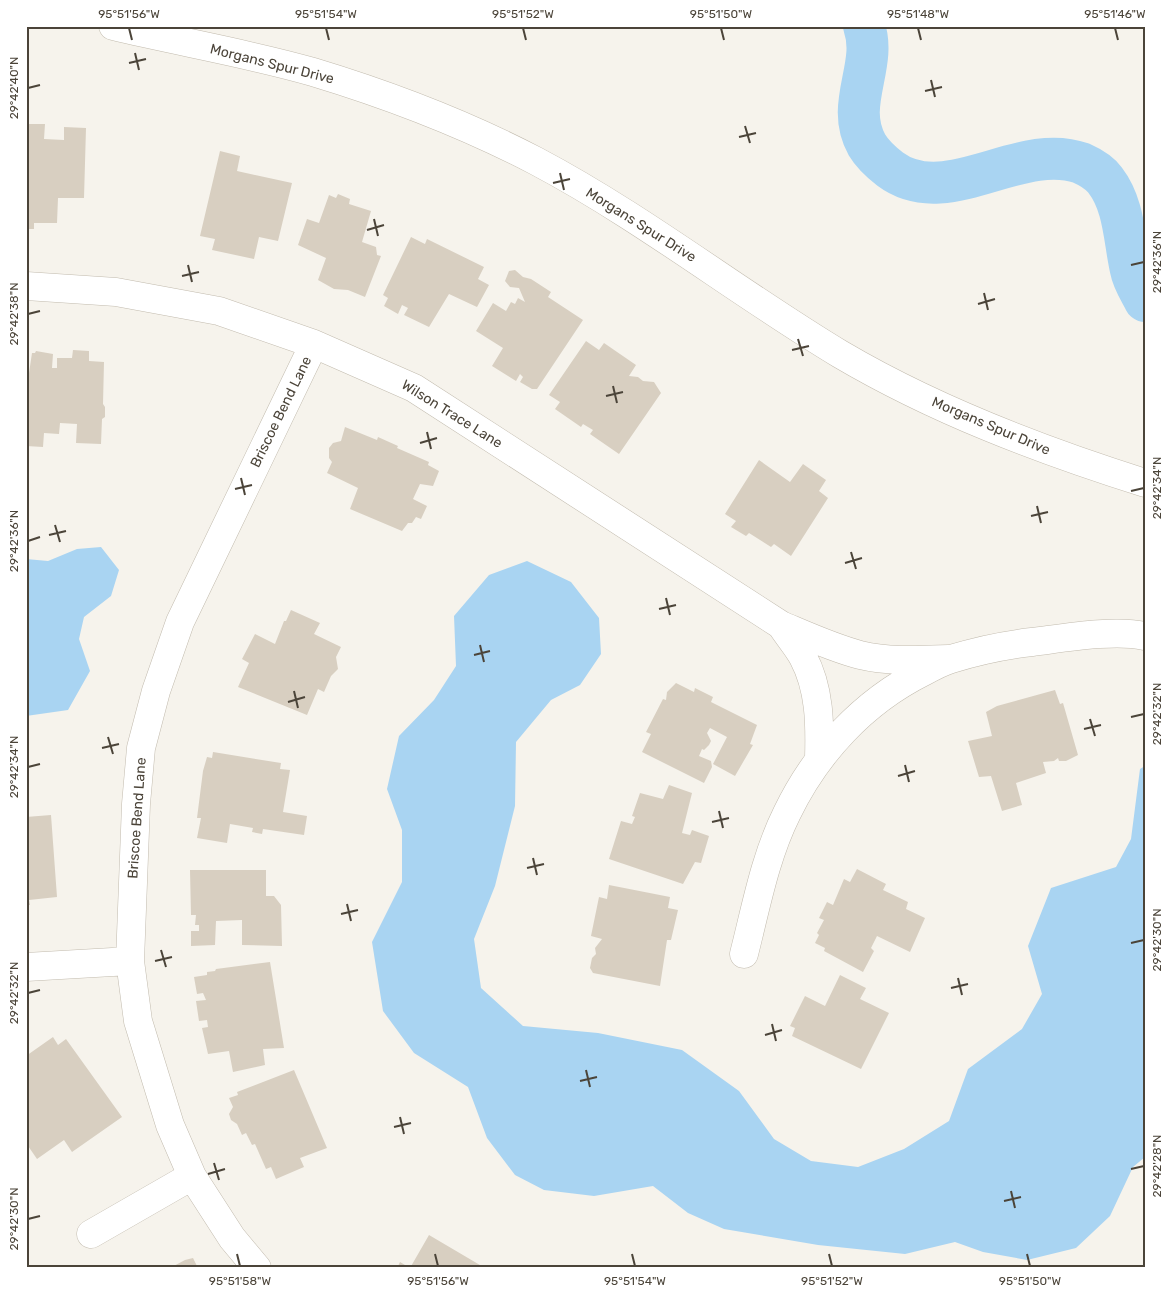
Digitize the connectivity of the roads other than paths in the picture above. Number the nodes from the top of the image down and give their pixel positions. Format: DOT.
graph roads {
  1 [pos="112,26"];
  2 [pos="26,286"];
  3 [pos="314,344"];
  4 [pos="1145,483"];
  5 [pos="780,625"];
  6 [pos="1145,636"];
  7 [pos="949,659"];
  8 [pos="819,759"];
  9 [pos="744,954"];
  10 [pos="130,961"];
  11 [pos="26,967"];
  12 [pos="192,1176"];
  13 [pos="91,1234"];
  14 [pos="257,1268"];
  1 -- 4 [label="street, Morgans Spur Drive"];
  2 -- 3 [label="street, Wilson Trace Lane"];
  3 -- 5 [label="street, Wilson Trace Lane"];
  3 -- 10 [label="street, Briscoe Bend Lane"];
  5 -- 7 [label="street, Wilson Trace Lane"];
  5 -- 8 [label="street, Wilson Trace Lane"];
  6 -- 7 [label="street"];
  7 -- 8 [label="street"];
  8 -- 9 [label="street"];
  10 -- 11 [label="street"];
  10 -- 12 [label="street, Briscoe Bend Lane"];
  12 -- 13 [label="street"];
  12 -- 14 [label="street, Briscoe Bend Lane"];
}
